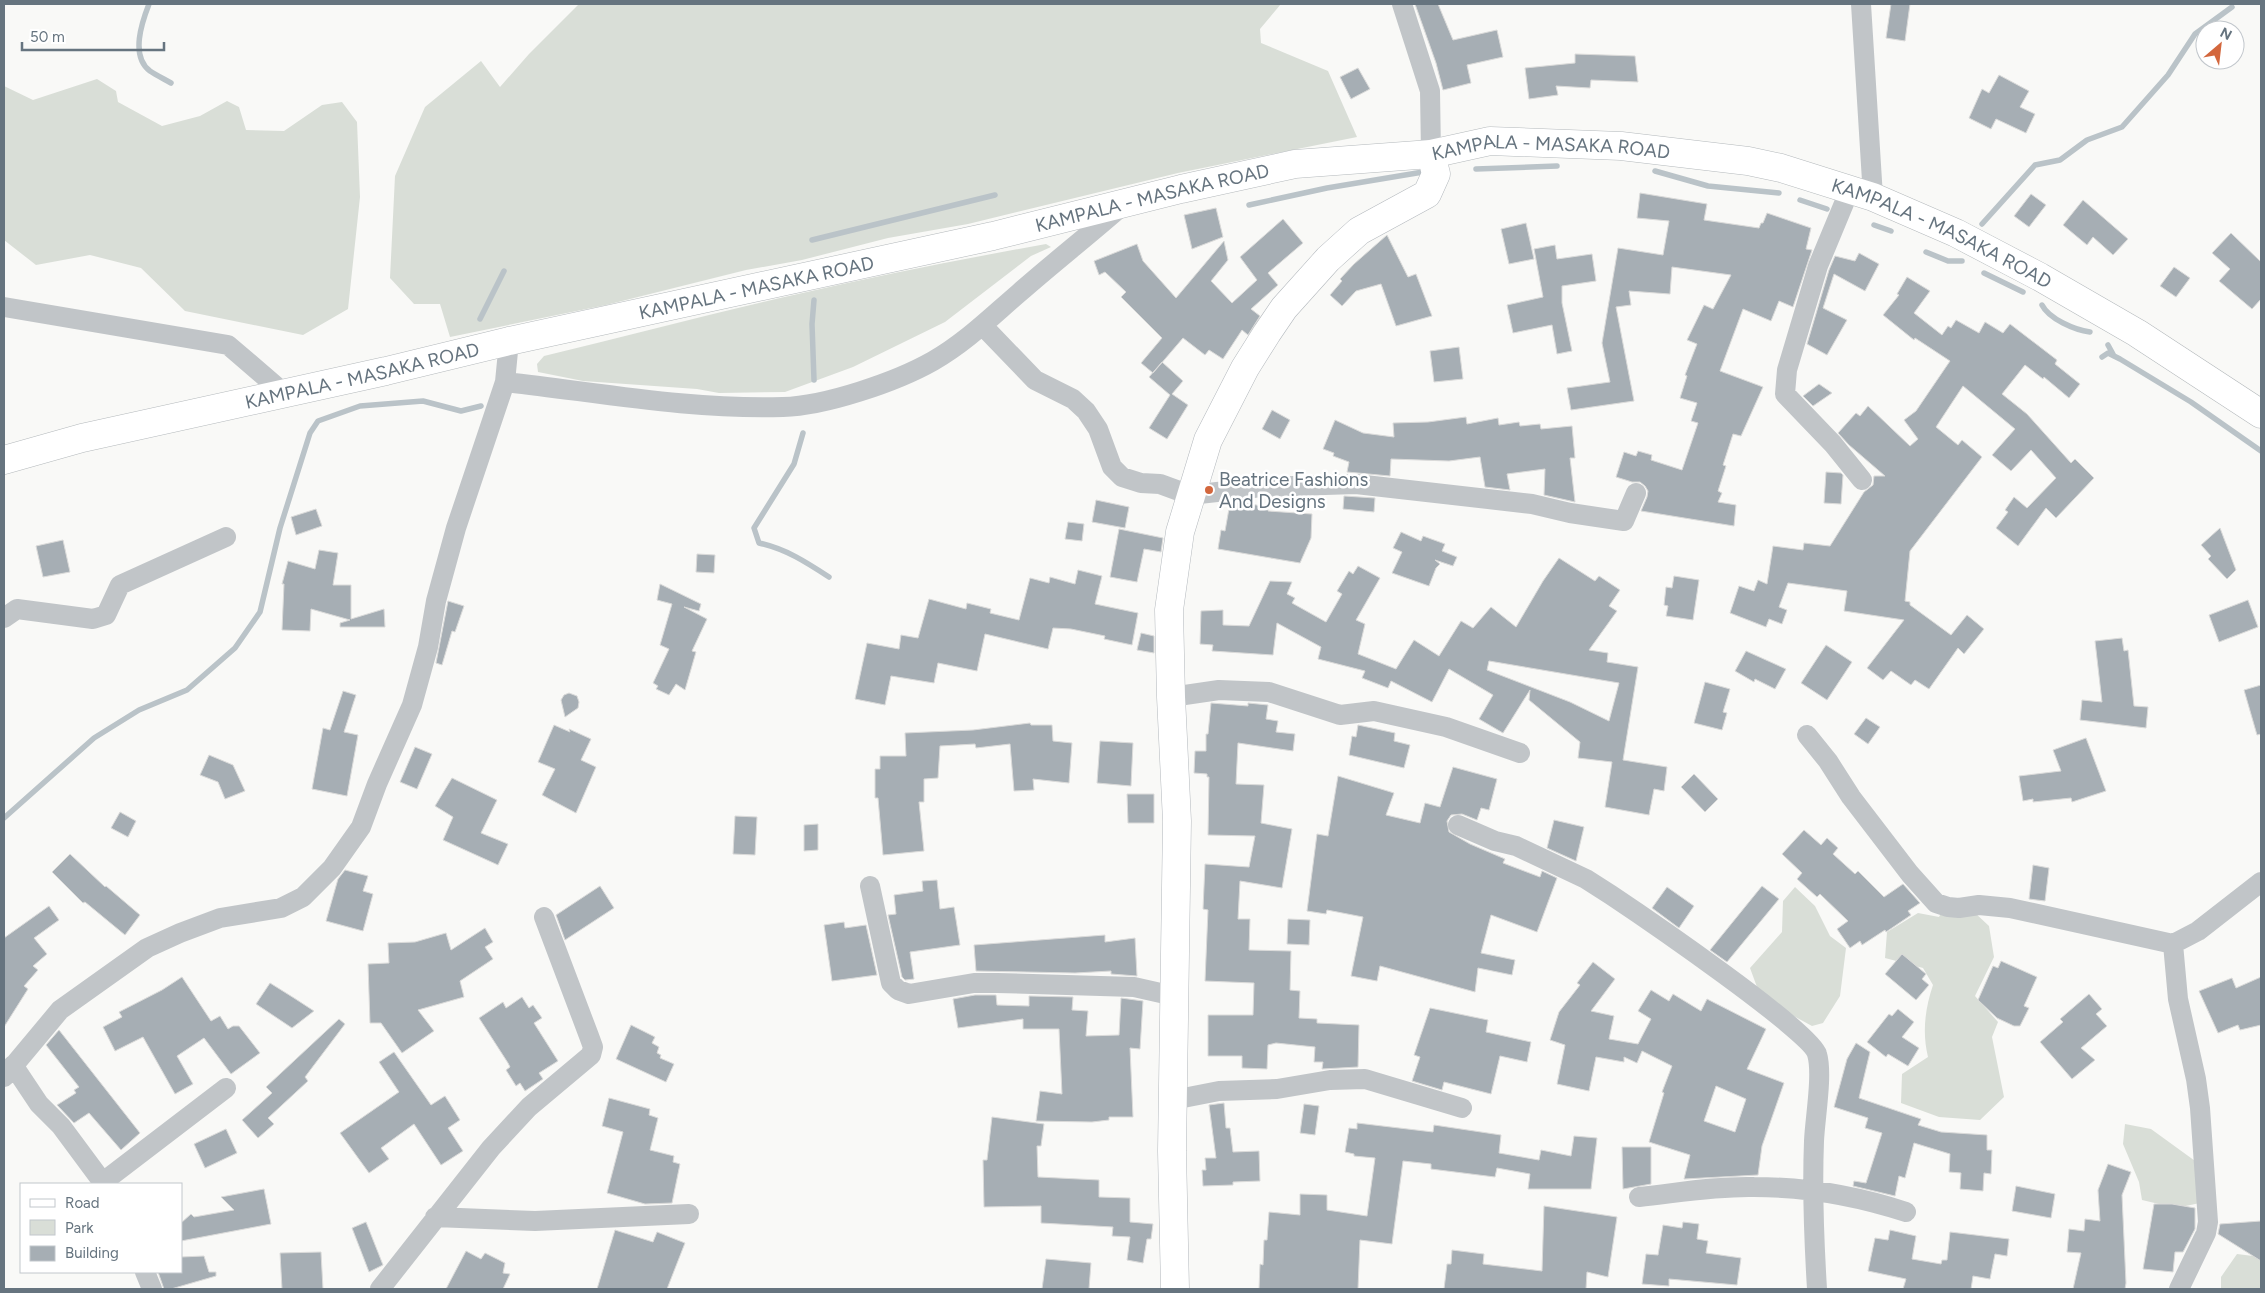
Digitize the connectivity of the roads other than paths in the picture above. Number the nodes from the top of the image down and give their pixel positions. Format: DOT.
graph roads {
  1 [pos="1402,4"];
  2 [pos="1860,4"];
  3 [pos="1431,154"];
  4 [pos="1861,193"];
  5 [pos="1125,203"];
  6 [pos="4,307"];
  7 [pos="983,326"];
  8 [pos="509,341"];
  9 [pos="505,382"];
  10 [pos="284,393"];
  11 [pos="2261,414"];
  12 [pos="4,460"];
  13 [pos="1862,480"];
  14 [pos="1636,493"];
  15 [pos="1190,495"];
  16 [pos="226,537"];
  17 [pos="4,618"];
  18 [pos="1170,697"];
  19 [pos="1807,735"];
  20 [pos="1520,753"];
  21 [pos="1458,825"];
  22 [pos="2261,882"];
  23 [pos="870,886"];
  24 [pos="544,917"];
  25 [pos="2173,944"];
  26 [pos="1174,996"];
  27 [pos="8,1071"];
  28 [pos="226,1088"];
  29 [pos="1173,1100"];
  30 [pos="1462,1108"];
  31 [pos="103,1183"];
  32 [pos="1812,1191"];
  33 [pos="1639,1197"];
  34 [pos="1906,1212"];
  35 [pos="689,1214"];
  36 [pos="435,1217"];
  37 [pos="145,1273"];
  38 [pos="152,1289"];
  39 [pos="380,1289"];
  40 [pos="1176,1289"];
  41 [pos="1818,1289"];
  42 [pos="2179,1289"];
  1 -- 3 [label="street"];
  2 -- 4 [label="street"];
  3 -- 4 [label="main road, KAMPALA - MASAKA ROAD"];
  3 -- 5 [label="main road, KAMPALA - MASAKA ROAD"];
  3 -- 15 [label="main road"];
  4 -- 11 [label="main road, KAMPALA - MASAKA ROAD"];
  4 -- 13 [label="street"];
  5 -- 7 [label="street"];
  5 -- 8 [label="main road, KAMPALA - MASAKA ROAD"];
  6 -- 10 [label="street"];
  7 -- 9 [label="street"];
  7 -- 15 [label="street"];
  8 -- 9 [label="street"];
  8 -- 10 [label="main road, KAMPALA - MASAKA ROAD"];
  9 -- 27 [label="street"];
  10 -- 12 [label="main road, KAMPALA - MASAKA ROAD"];
  14 -- 15 [label="street"];
  15 -- 18 [label="main road"];
  16 -- 17 [label="street"];
  18 -- 20 [label="street"];
  18 -- 26 [label="main road"];
  19 -- 25 [label="street"];
  21 -- 32 [label="street"];
  22 -- 25 [label="street"];
  23 -- 26 [label="street"];
  24 -- 36 [label="street"];
  25 -- 42 [label="street"];
  26 -- 29 [label="main road"];
  27 -- 31 [label="street"];
  28 -- 31 [label="street"];
  29 -- 30 [label="street"];
  29 -- 40 [label="main road"];
  32 -- 33 [label="street"];
  32 -- 34 [label="street"];
  32 -- 41 [label="street"];
  35 -- 36 [label="street"];
  36 -- 39 [label="street"];
  37 -- 38 [label="street"];
}
